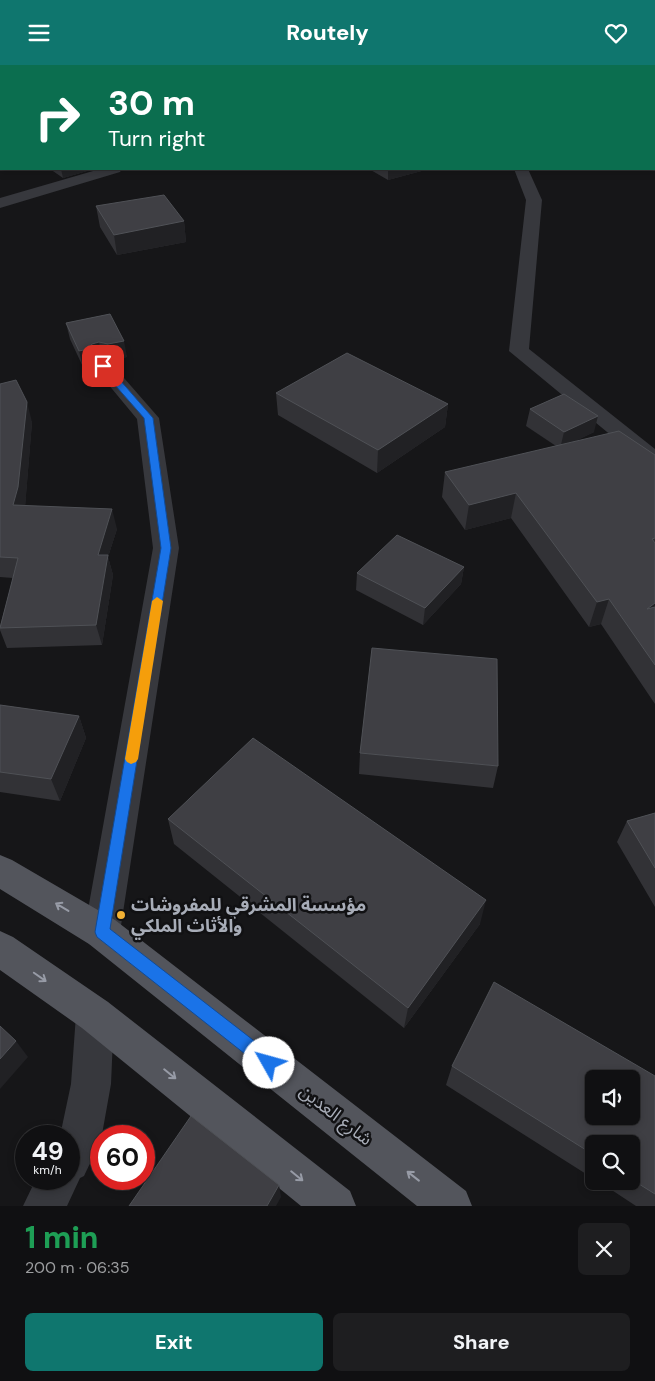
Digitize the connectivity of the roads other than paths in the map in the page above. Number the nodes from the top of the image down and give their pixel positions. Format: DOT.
graph roads {
  1 [pos="112,170"];
  2 [pos="521,170"];
  3 [pos="0,203"];
  4 [pos="103,366"];
  5 [pos="655,459"];
  6 [pos="0,871"];
  7 [pos="102,932"];
  8 [pos="0,949"];
  9 [pos="95,1015"];
  10 [pos="80,1140"];
  11 [pos="53,1190"];
  12 [pos="44,1206"];
  13 [pos="335,1206"];
  14 [pos="451,1206"];
  1 -- 3 [label="street"];
  2 -- 5 [label="street"];
  4 -- 7 [label="street"];
  7 -- 6 [label="main road, شارع العدين, one-way"];
  14 -- 7 [label="main road, شارع العدين, one-way"];
  8 -- 9 [label="main road, one-way"];
  9 -- 10 [label="street"];
  9 -- 13 [label="main road, one-way"];
  11 -- 12 [label="street"];
}
